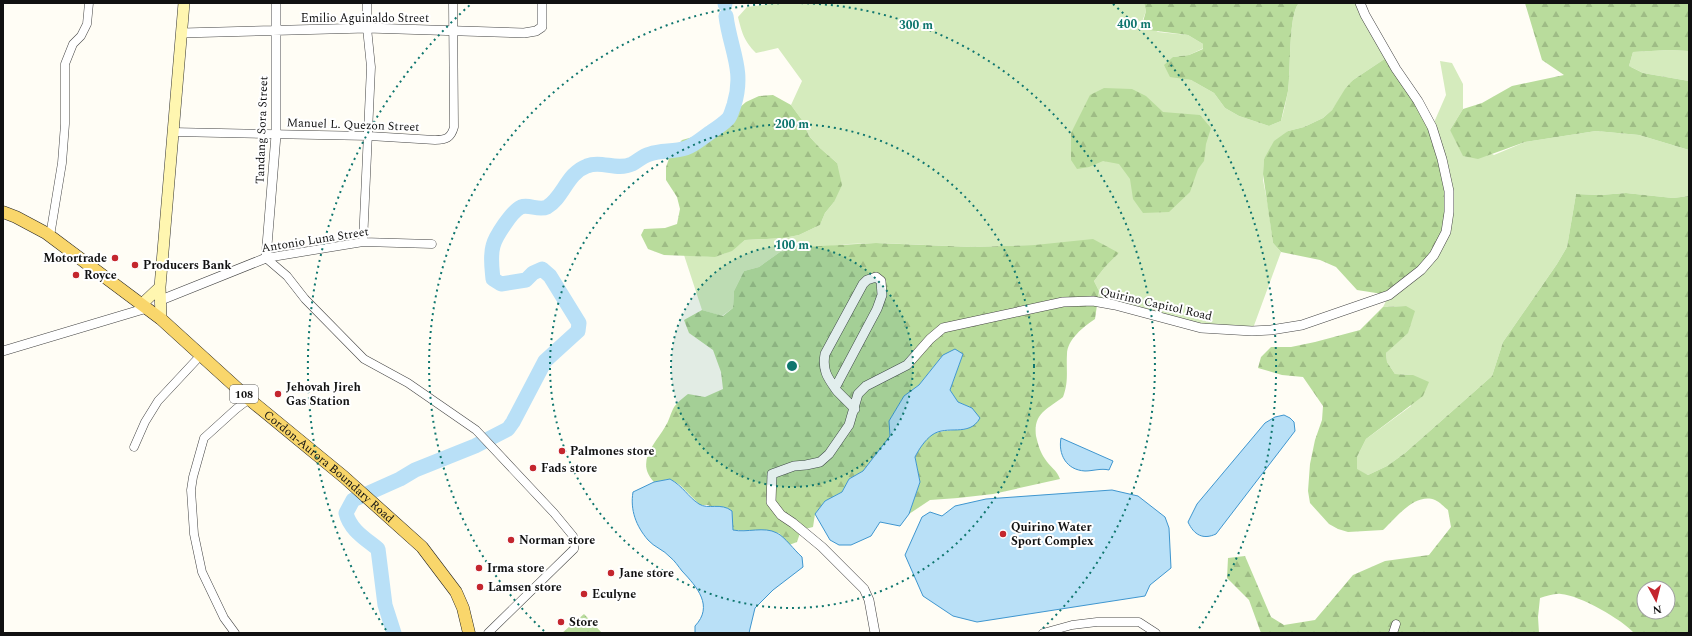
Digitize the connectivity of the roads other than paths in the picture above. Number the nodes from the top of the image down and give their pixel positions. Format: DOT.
graph roads {
  1 [pos="89,3"];
  2 [pos="184,3"];
  3 [pos="276,3"];
  4 [pos="367,3"];
  5 [pos="453,3"];
  6 [pos="542,3"];
  7 [pos="1360,3"];
  8 [pos="367,28"];
  9 [pos="277,31"];
  10 [pos="454,31"];
  11 [pos="182,32"];
  12 [pos="173,132"];
  13 [pos="276,135"];
  14 [pos="369,136"];
  15 [pos="3,212"];
  16 [pos="50,236"];
  17 [pos="363,242"];
  18 [pos="432,244"];
  19 [pos="266,258"];
  20 [pos="160,287"];
  21 [pos="161,300"];
  22 [pos="144,306"];
  23 [pos="161,319"];
  24 [pos="3,351"];
  25 [pos="200,356"];
  26 [pos="835,388"];
  27 [pos="249,399"];
  28 [pos="855,409"];
  29 [pos="134,446"];
  30 [pos="1396,624"];
  31 [pos="235,633"];
  32 [pos="469,633"];
  33 [pos="488,633"];
  34 [pos="875,633"];
  35 [pos="1043,633"];
  36 [pos="1156,633"];
  37 [pos="1393,633"];
  1 -- 16 [label="street"];
  2 -- 11 [label="main road"];
  3 -- 9 [label="street, Tandang Sora Street"];
  4 -- 8 [label="street"];
  5 -- 10 [label="street"];
  6 -- 10 [label="street, Emilio Aguinaldo Street"];
  7 -- 28 [label="street, Quirino Capitol Road"];
  8 -- 9 [label="street, Emilio Aguinaldo Street"];
  8 -- 10 [label="street, Emilio Aguinaldo Street"];
  8 -- 14 [label="street"];
  9 -- 11 [label="street, Emilio Aguinaldo Street"];
  9 -- 13 [label="street, Tandang Sora Street"];
  10 -- 14 [label="street, Manuel L. Quezon Street"];
  11 -- 12 [label="main road"];
  12 -- 13 [label="street, Manuel L. Quezon Street"];
  12 -- 20 [label="main road"];
  13 -- 14 [label="street, Manuel L. Quezon Street"];
  13 -- 19 [label="street, Tandang Sora Street"];
  14 -- 17 [label="street"];
  15 -- 16 [label="main road, Cordon-Aurora Boundary Road / 108"];
  16 -- 22 [label="main road, Cordon-Aurora Boundary Road / 108"];
  17 -- 18 [label="street, Antonio Luna Street"];
  17 -- 19 [label="street, Antonio Luna Street"];
  19 -- 21 [label="street, Antonio Luna Street"];
  19 -- 33 [label="street"];
  20 -- 21 [label="main road"];
  20 -- 22 [label="main road"];
  21 -- 23 [label="main road"];
  22 -- 23 [label="main road, Cordon-Aurora Boundary Road / 108"];
  22 -- 24 [label="street"];
  23 -- 25 [label="main road, Cordon-Aurora Boundary Road / 108"];
  25 -- 27 [label="main road, Cordon-Aurora Boundary Road / 108"];
  25 -- 29 [label="street"];
  26 -- 26 [label="street"];
  26 -- 28 [label="street"];
  27 -- 31 [label="street"];
  27 -- 32 [label="main road, Cordon-Aurora Boundary Road / 108"];
  28 -- 34 [label="street, Quirino Capitol Road"];
  30 -- 37 [label="street"];
  35 -- 36 [label="street"];
}
